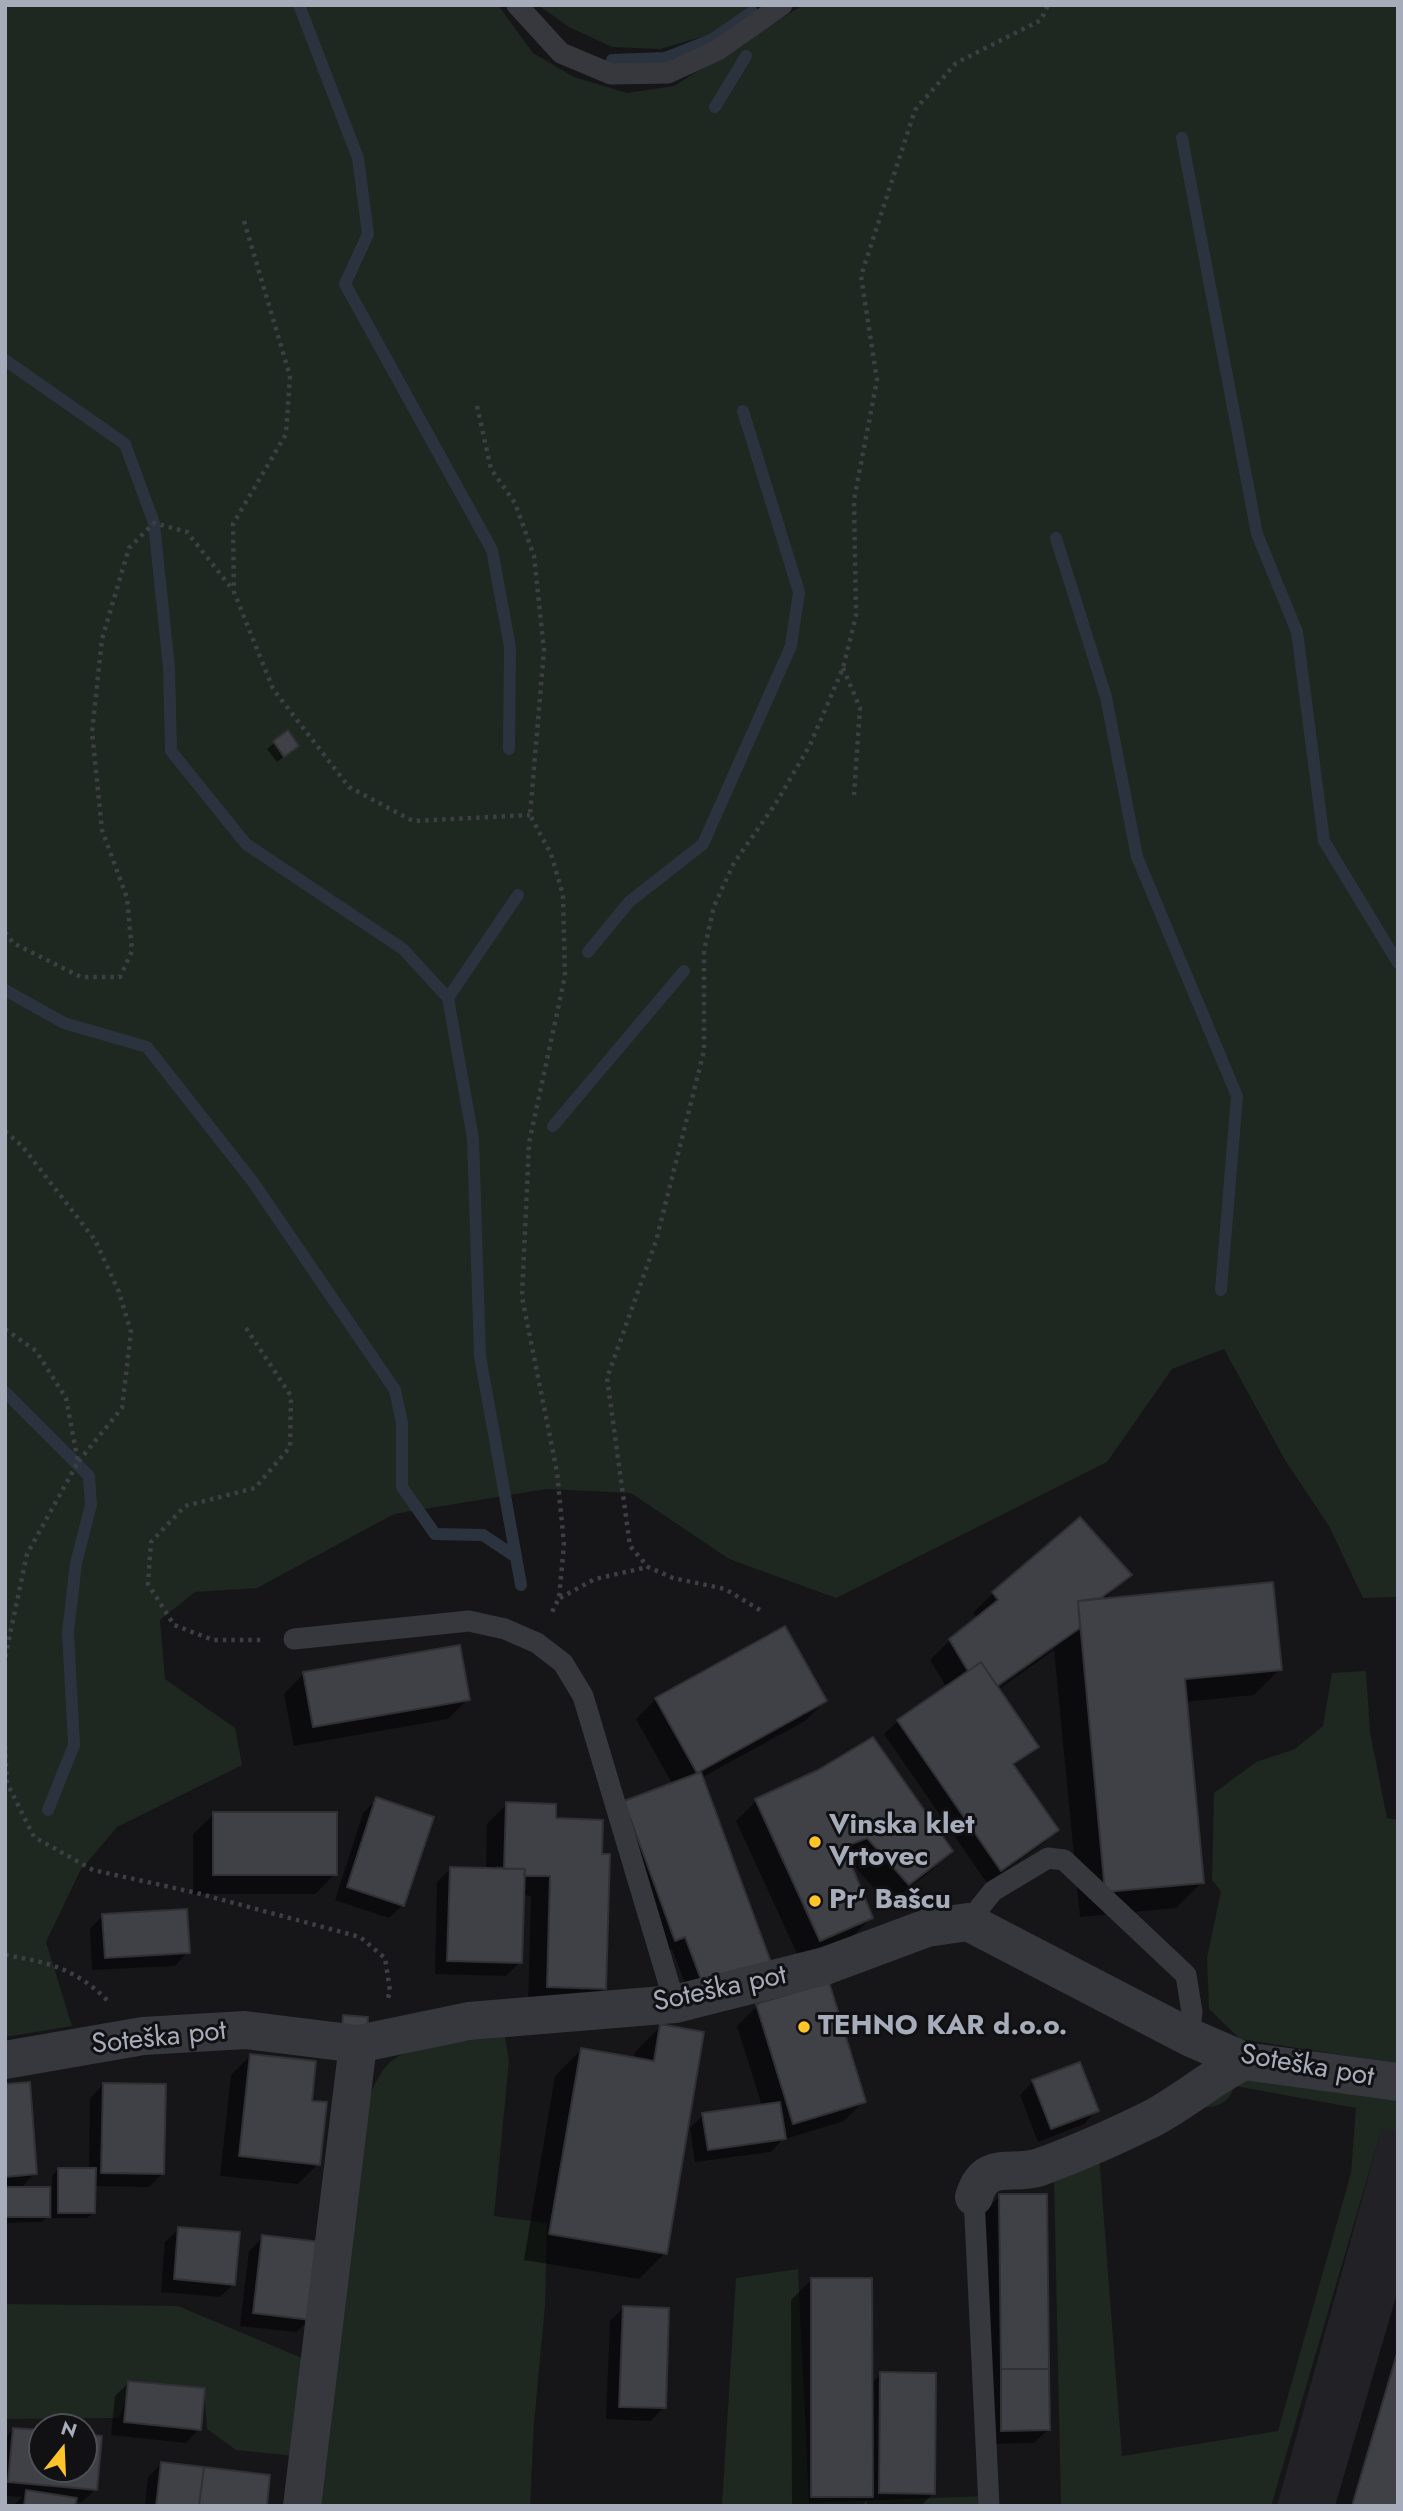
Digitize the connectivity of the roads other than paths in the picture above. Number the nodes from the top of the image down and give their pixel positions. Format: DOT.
graph roads {
  1 [pos="517,5"];
  2 [pos="782,5"];
  3 [pos="294,1639"];
  4 [pos="968,1922"];
  5 [pos="675,2004"];
  6 [pos="1189,2037"];
  7 [pos="370,2042"];
  8 [pos="5,2060"];
  9 [pos="1244,2061"];
  10 [pos="1398,2082"];
  11 [pos="974,2197"];
  12 [pos="303,2506"];
  13 [pos="989,2506"];
  1 -- 2 [label="lane"];
  3 -- 5 [label="lane"];
  4 -- 5 [label="street, Soteška pot"];
  4 -- 6 [label="street, Soteška pot"];
  4 -- 6 [label="lane"];
  5 -- 7 [label="street, Soteška pot"];
  6 -- 9 [label="street, Soteška pot"];
  7 -- 8 [label="street, Soteška pot"];
  7 -- 12 [label="street"];
  9 -- 10 [label="street, Soteška pot"];
  9 -- 11 [label="street"];
  11 -- 13 [label="lane"];
}
